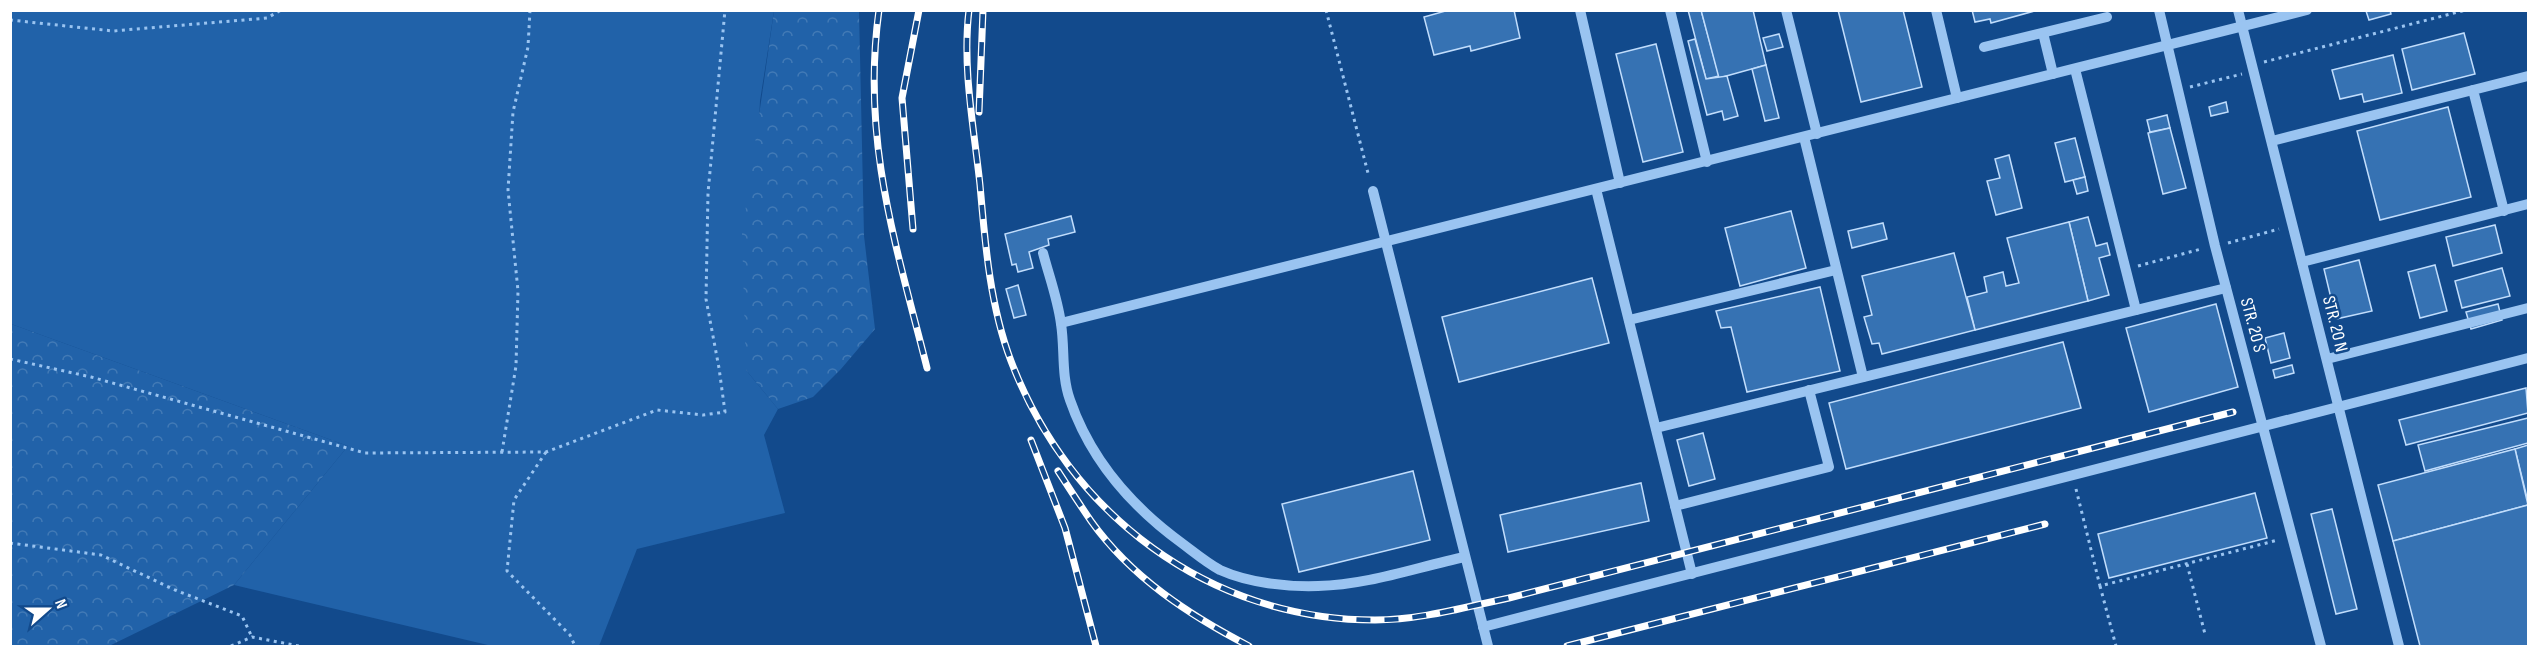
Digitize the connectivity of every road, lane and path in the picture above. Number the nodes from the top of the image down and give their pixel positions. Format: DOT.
graph roads {
  1 [pos="281,10"];
  2 [pos="530,10"];
  3 [pos="724,10"];
  4 [pos="1326,10"];
  5 [pos="1580,10"];
  6 [pos="1670,10"];
  7 [pos="1786,10"];
  8 [pos="1936,10"];
  9 [pos="2159,10"];
  10 [pos="2238,10"];
  11 [pos="2307,10"];
  12 [pos="2466,10"];
  13 [pos="2106,17"];
  14 [pos="10,20"];
  15 [pos="2243,27"];
  16 [pos="2043,33"];
  17 [pos="2167,45"];
  18 [pos="1984,47"];
  19 [pos="2075,69"];
  20 [pos="2263,69"];
  21 [pos="2053,74"];
  22 [pos="2529,76"];
  23 [pos="2473,90"];
  24 [pos="1957,98"];
  25 [pos="1817,134"];
  26 [pos="1804,137"];
  27 [pos="2272,141"];
  28 [pos="1707,162"];
  29 [pos="1620,183"];
  30 [pos="1596,189"];
  31 [pos="1372,191"];
  32 [pos="2529,204"];
  33 [pos="2504,211"];
  34 [pos="2293,226"];
  35 [pos="1386,242"];
  36 [pos="2215,246"];
  37 [pos="1043,254"];
  38 [pos="2302,262"];
  39 [pos="2125,269"];
  40 [pos="1836,270"];
  41 [pos="2226,288"];
  42 [pos="2529,308"];
  43 [pos="2136,310"];
  44 [pos="1629,320"];
  45 [pos="1061,323"];
  46 [pos="10,358"];
  47 [pos="2529,358"];
  48 [pos="2327,359"];
  49 [pos="1863,377"];
  50 [pos="1809,390"];
  51 [pos="2339,407"];
  52 [pos="2262,427"];
  53 [pos="1656,428"];
  54 [pos="502,452"];
  55 [pos="546,452"];
  56 [pos="2072,476"];
  57 [pos="1675,506"];
  58 [pos="2292,536"];
  59 [pos="10,543"];
  60 [pos="1465,557"];
  61 [pos="2187,564"];
  62 [pos="1692,574"];
  63 [pos="2100,586"];
  64 [pos="1483,627"];
  65 [pos="2205,634"];
  66 [pos="252,637"];
  67 [pos="231,646"];
  68 [pos="299,646"];
  69 [pos="575,646"];
  70 [pos="1488,646"];
  71 [pos="2116,646"];
  72 [pos="2321,646"];
  73 [pos="2400,646"];
  1 -- 14 [label="path"];
  2 -- 54 [label="path"];
  3 -- 55 [label="path"];
  4 -- 31 [label="path"];
  5 -- 29 [label="lane"];
  6 -- 28 [label="lane"];
  7 -- 25 [label="lane"];
  8 -- 24 [label="lane"];
  9 -- 17 [label="lane, STR. 20 S"];
  10 -- 15 [label="lane, STR. 20 N"];
  11 -- 15 [label="lane"];
  12 -- 20 [label="path"];
  13 -- 16 [label="lane"];
  15 -- 17 [label="lane"];
  15 -- 27 [label="lane, STR. 20 N"];
  16 -- 18 [label="lane"];
  16 -- 21 [label="lane"];
  17 -- 19 [label="lane"];
  17 -- 36 [label="lane, STR. 20 S"];
  19 -- 21 [label="lane"];
  19 -- 39 [label="lane"];
  21 -- 24 [label="lane"];
  22 -- 23 [label="lane"];
  23 -- 27 [label="lane"];
  23 -- 33 [label="lane"];
  24 -- 25 [label="lane"];
  25 -- 26 [label="lane"];
  26 -- 28 [label="lane"];
  26 -- 40 [label="lane"];
  27 -- 34 [label="lane, STR. 20 N"];
  28 -- 29 [label="lane"];
  29 -- 30 [label="lane"];
  30 -- 35 [label="lane"];
  30 -- 44 [label="lane"];
  31 -- 35 [label="lane"];
  32 -- 33 [label="lane"];
  33 -- 38 [label="lane"];
  34 -- 36 [label="path"];
  34 -- 38 [label="lane, STR. 20 N"];
  35 -- 45 [label="lane"];
  35 -- 60 [label="lane"];
  36 -- 39 [label="path"];
  36 -- 41 [label="lane, STR. 20 S"];
  37 -- 45 [label="lane"];
  38 -- 48 [label="lane, STR. 20 N"];
  39 -- 43 [label="lane"];
  40 -- 44 [label="lane"];
  40 -- 49 [label="lane"];
  41 -- 43 [label="lane"];
  41 -- 52 [label="lane, STR. 20 S"];
  42 -- 48 [label="lane"];
  43 -- 49 [label="lane"];
  44 -- 53 [label="lane"];
  45 -- 60 [label="lane"];
  46 -- 54 [label="path"];
  47 -- 51 [label="lane"];
  48 -- 51 [label="lane, STR. 20 N"];
  49 -- 50 [label="lane"];
  50 -- 53 [label="lane"];
  50 -- 57 [label="lane"];
  51 -- 52 [label="lane"];
  51 -- 73 [label="lane, STR. 20 N"];
  52 -- 56 [label="lane"];
  52 -- 58 [label="lane, STR. 20 S"];
  53 -- 57 [label="lane"];
  54 -- 55 [label="path"];
  55 -- 69 [label="path"];
  56 -- 62 [label="lane"];
  56 -- 63 [label="path"];
  57 -- 62 [label="lane"];
  58 -- 61 [label="path"];
  58 -- 72 [label="lane, STR. 20 S"];
  59 -- 66 [label="path"];
  60 -- 64 [label="lane"];
  61 -- 63 [label="path"];
  61 -- 65 [label="path"];
  62 -- 64 [label="lane"];
  63 -- 71 [label="path"];
  64 -- 70 [label="lane"];
  66 -- 67 [label="path"];
  66 -- 68 [label="path"];
}
